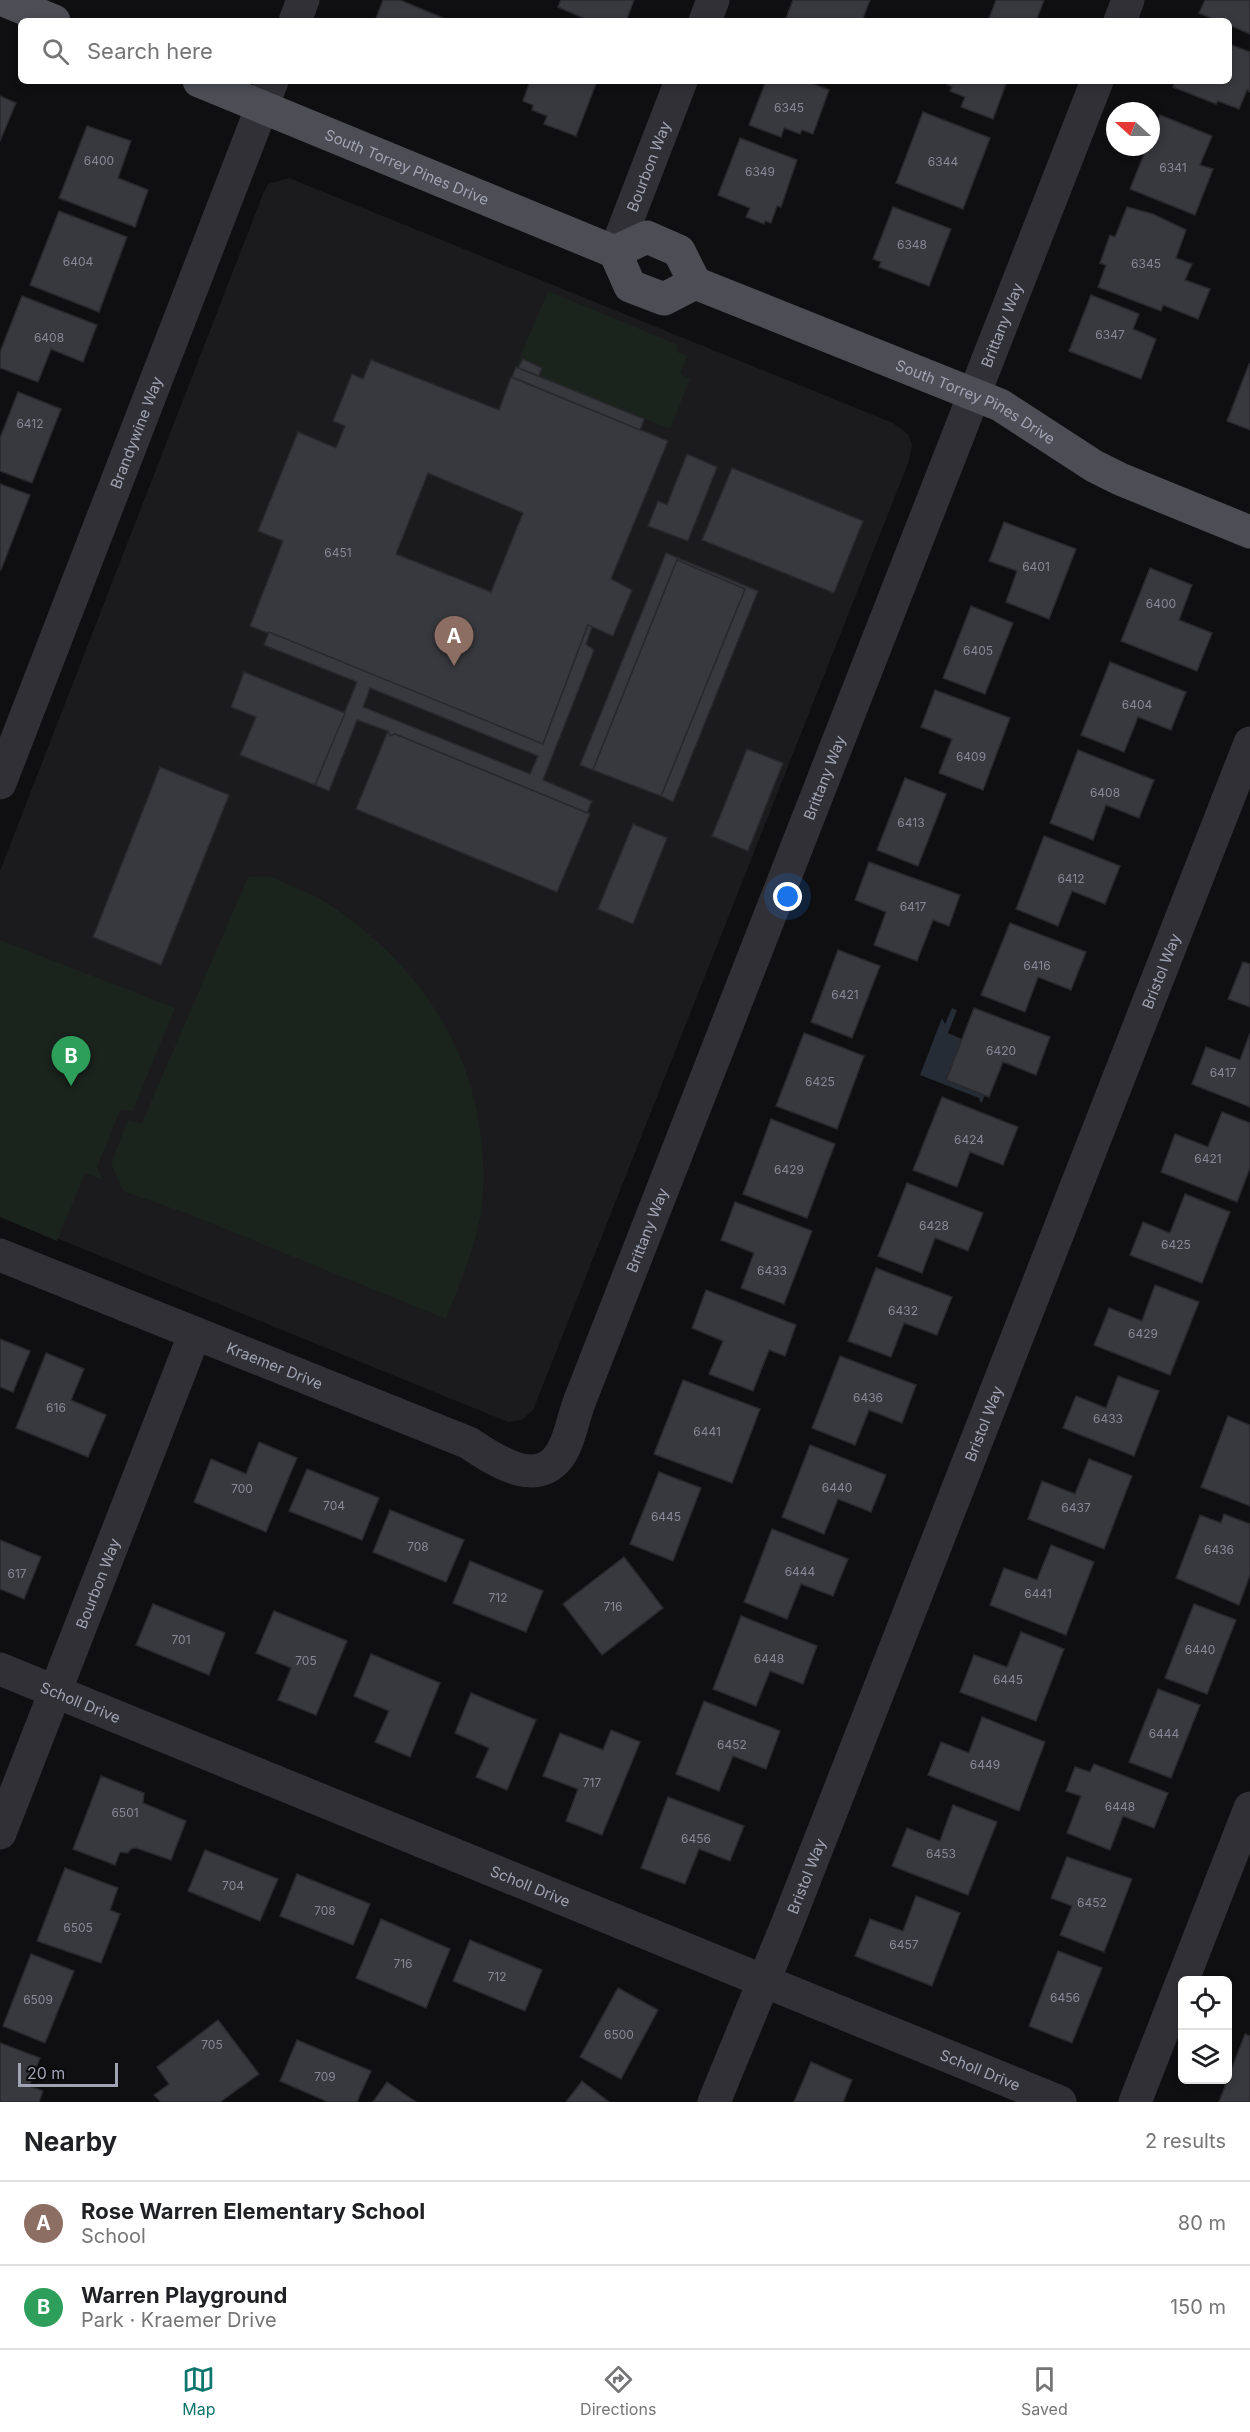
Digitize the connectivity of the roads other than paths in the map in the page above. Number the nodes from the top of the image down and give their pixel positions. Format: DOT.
graph roads {
  1 [pos="3,0"];
  2 [pos="303,0"];
  3 [pos="713,0"];
  4 [pos="1128,0"];
  5 [pos="47,18"];
  6 [pos="296,18"];
  7 [pos="706,18"];
  8 [pos="1121,18"];
  9 [pos="215,84"];
  10 [pos="680,84"];
  11 [pos="1095,84"];
  12 [pos="267,94"];
  13 [pos="615,252"];
  14 [pos="695,283"];
  15 [pos="976,394"];
  16 [pos="1250,532"];
  17 [pos="1250,743"];
  18 [pos="0,783"];
  19 [pos="0,1255"];
  20 [pos="195,1333"];
  21 [pos="546,1467"];
  22 [pos="0,1669"];
  23 [pos="55,1691"];
  24 [pos="1250,1808"];
  25 [pos="0,1833"];
  26 [pos="765,1982"];
  27 [pos="714,2102"];
  28 [pos="1060,2102"];
  29 [pos="1135,2102"];
  1 -- 5 [label="main road"];
  2 -- 6 [label="street"];
  3 -- 7 [label="street"];
  4 -- 8 [label="street"];
  9 -- 12 [label="main road, South Torrey Pines Drive"];
  10 -- 13 [label="street, Bourbon Way"];
  11 -- 15 [label="street, Brittany Way"];
  12 -- 13 [label="main road, South Torrey Pines Drive"];
  12 -- 18 [label="street, Brandywine Way"];
  13 -- 14 [label="main road"];
  13 -- 14 [label="main road"];
  14 -- 15 [label="main road, South Torrey Pines Drive"];
  15 -- 16 [label="main road, South Torrey Pines Drive"];
  15 -- 21 [label="street, Brittany Way"];
  17 -- 26 [label="street, Bristol Way"];
  19 -- 20 [label="street, Kraemer Drive"];
  20 -- 21 [label="street, Kraemer Drive"];
  20 -- 23 [label="street, Bourbon Way"];
  22 -- 23 [label="street, Scholl Drive"];
  23 -- 25 [label="street, Bourbon Way"];
  23 -- 26 [label="street, Scholl Drive"];
  24 -- 29 [label="street"];
  26 -- 27 [label="street, Bristol Way"];
  26 -- 28 [label="street, Scholl Drive"];
}
